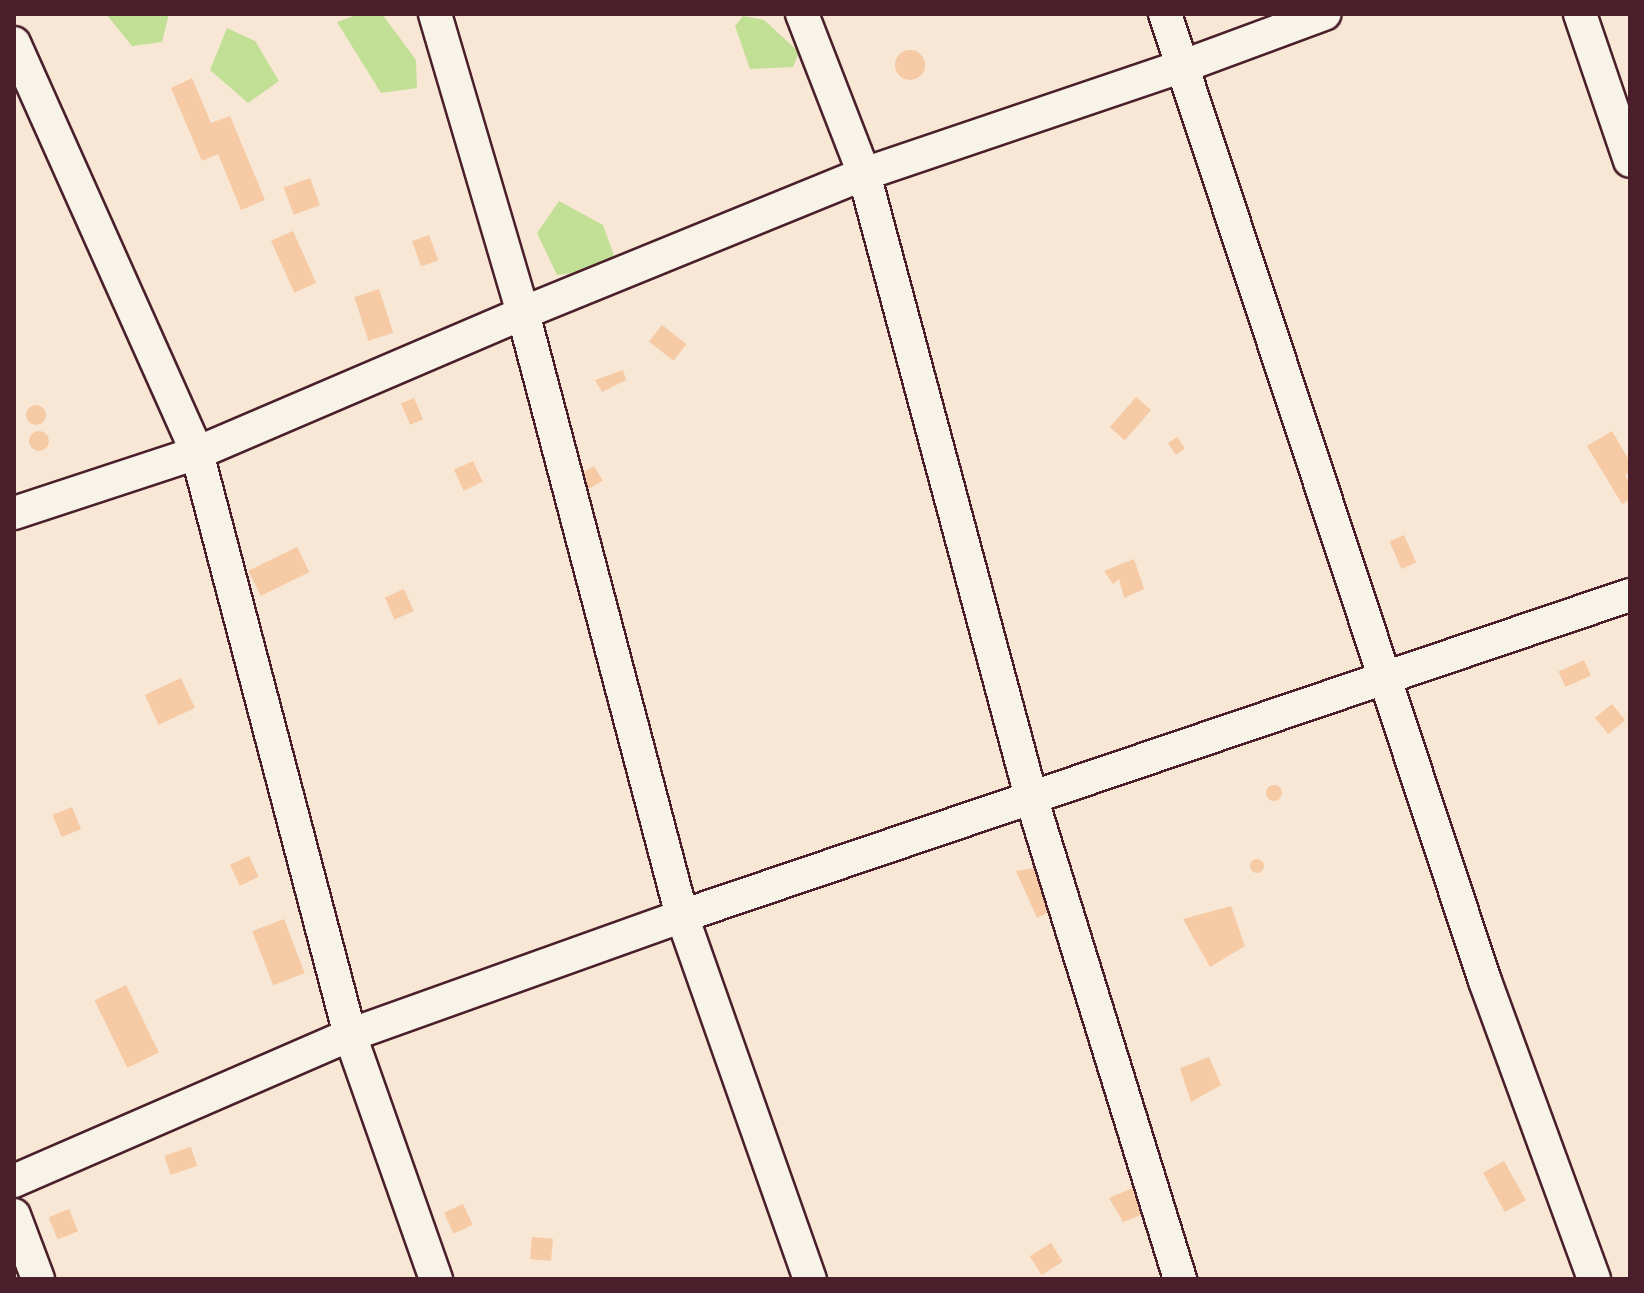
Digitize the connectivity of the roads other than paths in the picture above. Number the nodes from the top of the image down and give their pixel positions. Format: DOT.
graph roads {
  1 [pos="435,14"];
  2 [pos="802,14"];
  3 [pos="1165,14"];
  4 [pos="1324,14"];
  5 [pos="1580,14"];
  6 [pos="14,43"];
  7 [pos="1181,67"];
  8 [pos="1630,161"];
  9 [pos="864,174"];
  10 [pos="523,313"];
  11 [pos="197,453"];
  12 [pos="14,513"];
  13 [pos="1630,595"];
  14 [pos="1386,677"];
  15 [pos="1031,797"];
  16 [pos="682,916"];
  17 [pos="350,1035"];
  18 [pos="14,1181"];
  19 [pos="14,1215"];
  20 [pos="38,1279"];
  21 [pos="436,1279"];
  22 [pos="810,1279"];
  23 [pos="1180,1279"];
  24 [pos="1594,1279"];
  1 -- 10 [label="street"];
  2 -- 9 [label="street"];
  3 -- 7 [label="street"];
  4 -- 7 [label="street"];
  5 -- 8 [label="street"];
  6 -- 11 [label="street"];
  7 -- 9 [label="street"];
  7 -- 14 [label="street"];
  9 -- 10 [label="street"];
  9 -- 15 [label="street"];
  10 -- 11 [label="street"];
  10 -- 16 [label="street"];
  11 -- 12 [label="street"];
  11 -- 17 [label="street"];
  13 -- 14 [label="street"];
  14 -- 15 [label="street"];
  14 -- 24 [label="street"];
  15 -- 16 [label="street"];
  15 -- 23 [label="street"];
  16 -- 17 [label="street"];
  16 -- 22 [label="street"];
  17 -- 18 [label="street"];
  17 -- 21 [label="street"];
  19 -- 20 [label="street"];
}
